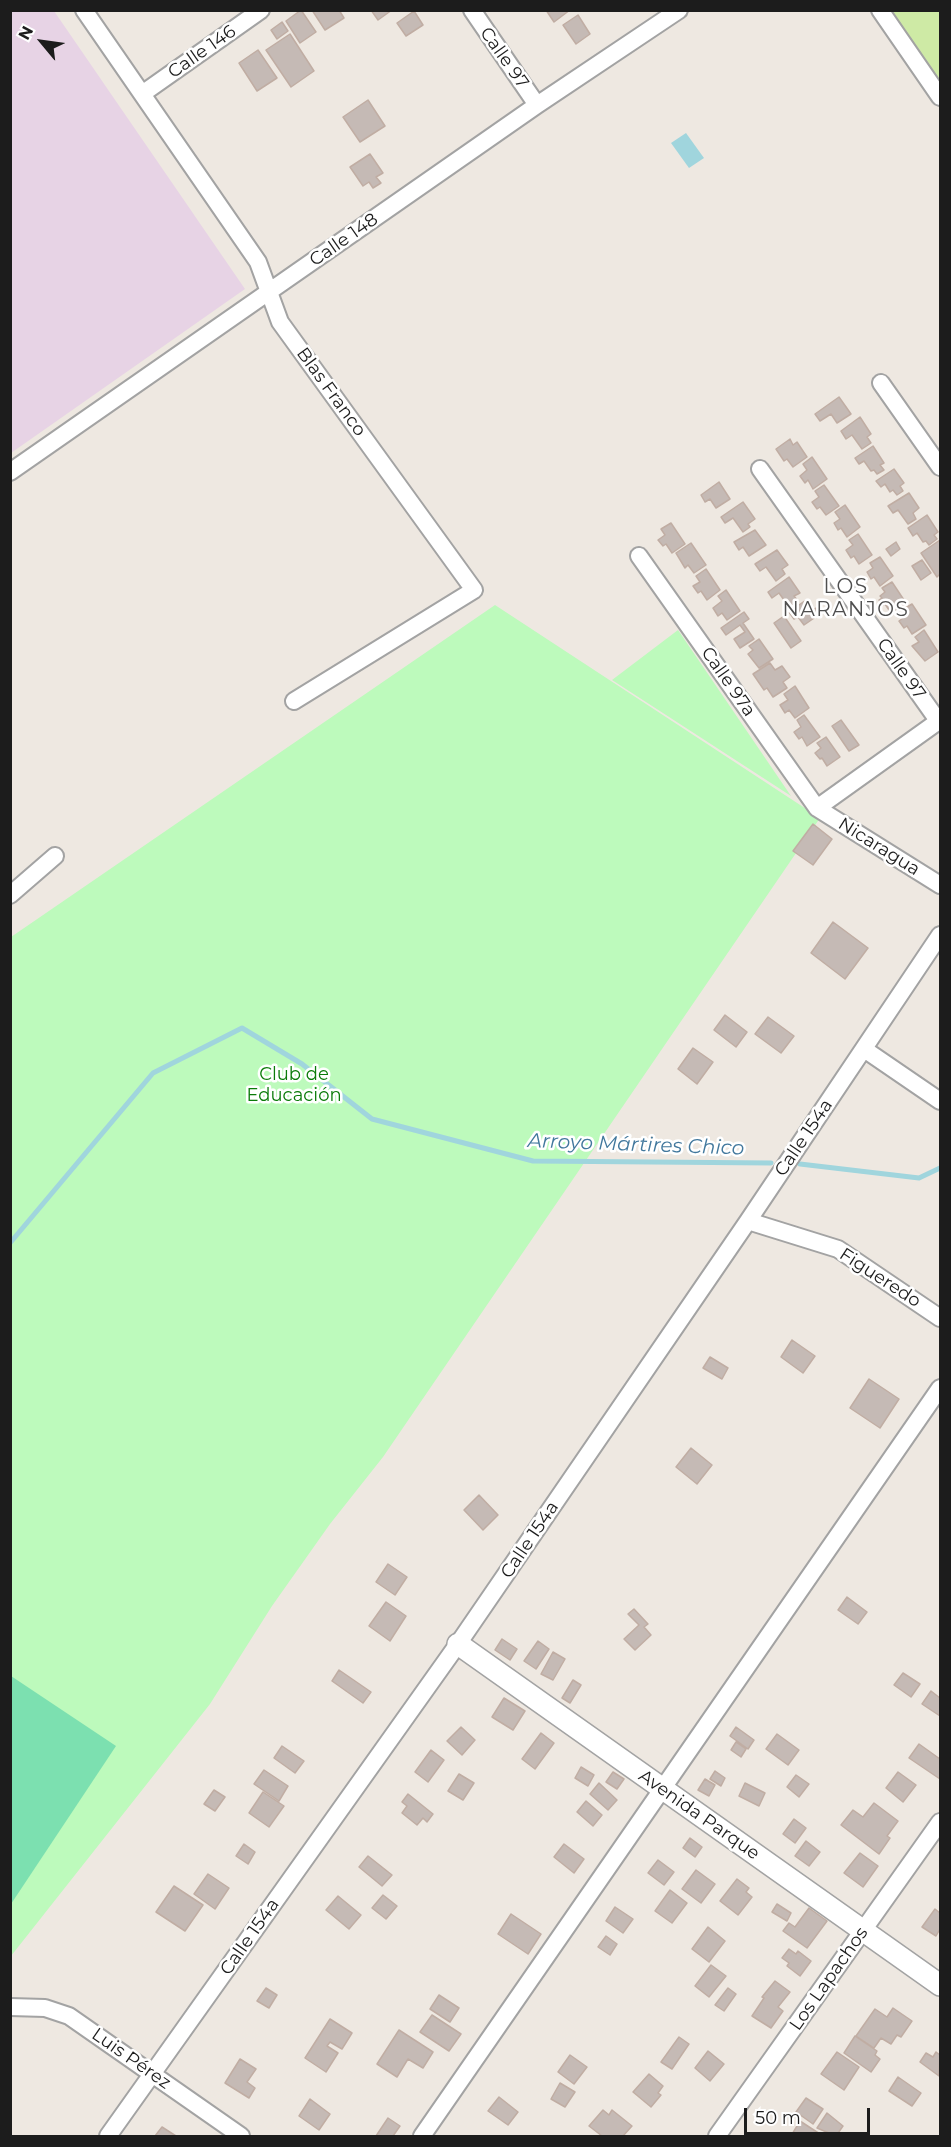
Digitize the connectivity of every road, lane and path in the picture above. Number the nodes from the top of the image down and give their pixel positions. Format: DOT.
graph roads {
  1 [pos="84,10"];
  2 [pos="261,10"];
  3 [pos="472,10"];
  4 [pos="679,10"];
  5 [pos="880,10"];
  6 [pos="142,94"];
  7 [pos="940,97"];
  8 [pos="537,105"];
  9 [pos="270,292"];
  10 [pos="881,383"];
  11 [pos="940,467"];
  12 [pos="760,469"];
  13 [pos="10,472"];
  14 [pos="639,556"];
  15 [pos="294,701"];
  16 [pos="940,721"];
  17 [pos="817,808"];
  18 [pos="55,856"];
  19 [pos="940,885"];
  20 [pos="10,895"];
  21 [pos="940,935"];
  22 [pos="864,1049"];
  23 [pos="940,1101"];
  24 [pos="748,1221"];
  25 [pos="940,1318"];
  26 [pos="940,1388"];
  27 [pos="458,1644"];
  28 [pos="664,1790"];
  29 [pos="940,1822"];
  30 [pos="863,1931"];
  31 [pos="940,1985"];
  32 [pos="11,2007"];
  33 [pos="152,2074"];
  34 [pos="108,2136"];
  35 [pos="242,2136"];
  36 [pos="422,2136"];
  37 [pos="717,2136"];
  1 -- 6 [label="street, Blas Franco"];
  2 -- 6 [label="street, Calle 146"];
  3 -- 8 [label="street, Calle 97"];
  4 -- 8 [label="street, Calle 148"];
  5 -- 7 [label="street"];
  6 -- 9 [label="street, Blas Franco"];
  8 -- 9 [label="street, Calle 148"];
  9 -- 13 [label="street, Calle 148"];
  9 -- 15 [label="street, Blas Franco"];
  10 -- 11 [label="street"];
  12 -- 16 [label="street, Calle 97"];
  14 -- 17 [label="street, Calle 97a"];
  16 -- 17 [label="street"];
  17 -- 19 [label="street, Nicaragua"];
  18 -- 20 [label="street"];
  21 -- 22 [label="street, Calle 154a"];
  22 -- 23 [label="street"];
  22 -- 24 [label="street, Calle 154a"];
  24 -- 25 [label="street, Figueredo"];
  24 -- 27 [label="street, Calle 154a"];
  26 -- 28 [label="street"];
  27 -- 28 [label="street, Avenida Parque"];
  27 -- 33 [label="street, Calle 154a"];
  28 -- 30 [label="street, Avenida Parque"];
  28 -- 36 [label="street"];
  29 -- 30 [label="street, Los Lapachos"];
  30 -- 31 [label="street, Avenida Parque"];
  30 -- 37 [label="street, Los Lapachos"];
  32 -- 33 [label="street, Luis Pérez"];
  33 -- 34 [label="street, Calle 154a"];
  33 -- 35 [label="street, Luis Pérez"];
}
